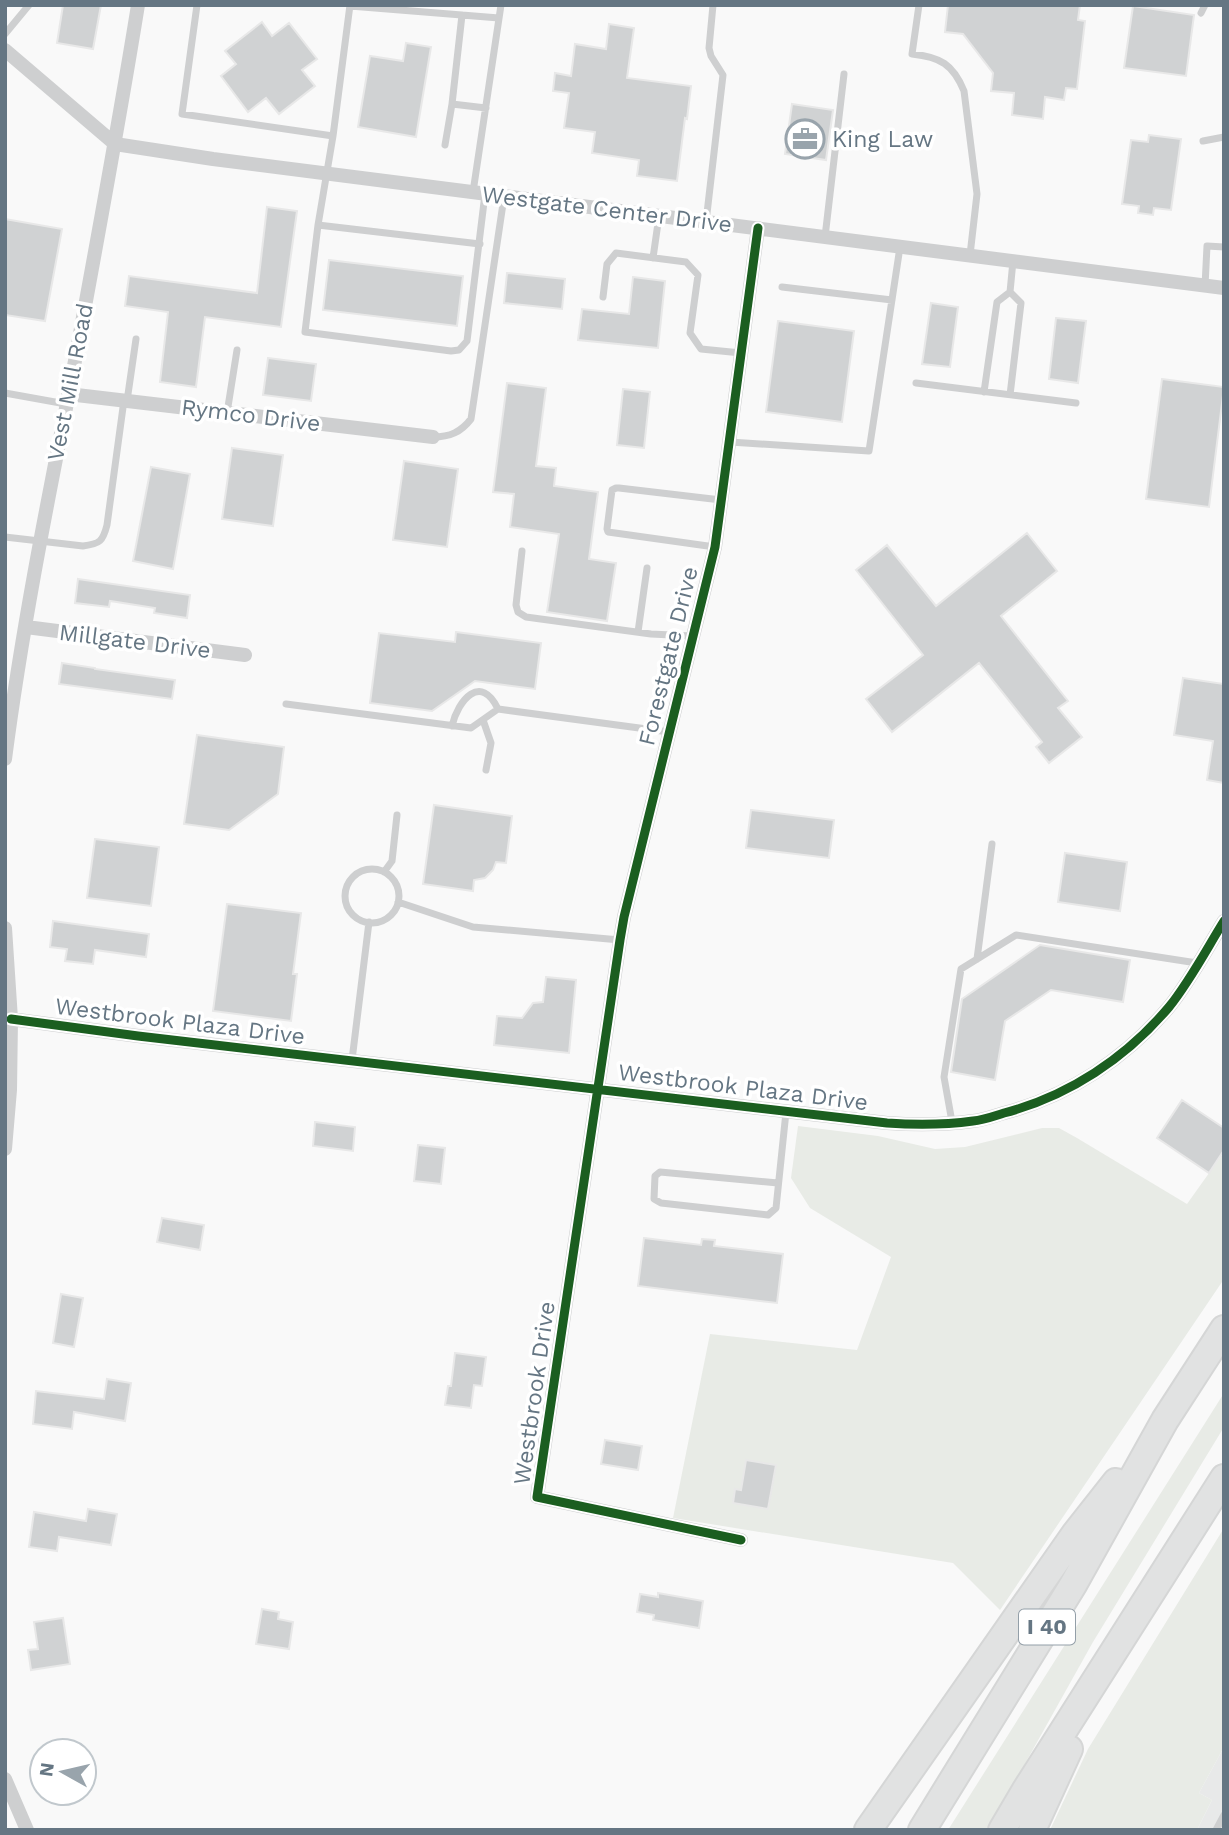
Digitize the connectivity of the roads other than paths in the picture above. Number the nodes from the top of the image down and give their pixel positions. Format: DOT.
graph roads {
  1 [pos="29,5"];
  2 [pos="138,5"];
  3 [pos="197,5"];
  4 [pos="501,5"];
  5 [pos="713,5"];
  6 [pos="919,5"];
  7 [pos="350,6"];
  8 [pos="463,15"];
  9 [pos="499,18"];
  10 [pos="5,34"];
  11 [pos="5,50"];
  12 [pos="844,74"];
  13 [pos="452,104"];
  14 [pos="486,108"];
  15 [pos="333,136"];
  16 [pos="1224,137"];
  17 [pos="1203,141"];
  18 [pos="115,144"];
  19 [pos="445,145"];
  20 [pos="328,173"];
  21 [pos="480,193"];
  22 [pos="505,196"];
  23 [pos="659,216"];
  24 [pos="706,222"];
  25 [pos="318,225"];
  26 [pos="758,228"];
  27 [pos="825,237"];
  28 [pos="480,244"];
  29 [pos="900,247"];
  30 [pos="1224,247"];
  31 [pos="970,255"];
  32 [pos="653,258"];
  33 [pos="1013,261"];
  34 [pos="1205,286"];
  35 [pos="782,287"];
  36 [pos="1224,288"];
  37 [pos="1010,292"];
  38 [pos="603,298"];
  39 [pos="892,300"];
  40 [pos="136,339"];
  41 [pos="237,350"];
  42 [pos="742,354"];
  43 [pos="916,383"];
  44 [pos="984,392"];
  45 [pos="5,393"];
  46 [pos="1010,395"];
  47 [pos="67,399"];
  48 [pos="125,400"];
  49 [pos="1076,403"];
  50 [pos="227,413"];
  51 [pos="433,437"];
  52 [pos="730,442"];
  53 [pos="722,500"];
  54 [pos="5,537"];
  55 [pos="40,541"];
  56 [pos="715,547"];
  57 [pos="522,551"];
  58 [pos="648,568"];
  59 [pos="26,627"];
  60 [pos="638,632"];
  61 [pos="692,636"];
  62 [pos="245,655"];
  63 [pos="286,705"];
  64 [pos="498,709"];
  65 [pos="483,720"];
  66 [pos="452,726"];
  67 [pos="669,732"];
  68 [pos="5,759"];
  69 [pos="486,770"];
  70 [pos="397,815"];
  71 [pos="992,844"];
  72 [pos="384,872"];
  73 [pos="398,902"];
  74 [pos="1224,921"];
  75 [pos="369,922"];
  76 [pos="5,928"];
  77 [pos="620,940"];
  78 [pos="977,959"];
  79 [pos="1198,964"];
  80 [pos="11,1019"];
  81 [pos="352,1061"];
  82 [pos="597,1088"];
  83 [pos="786,1111"];
  84 [pos="952,1122"];
  85 [pos="5,1149"];
  86 [pos="778,1183"];
  87 [pos="1224,1329"];
  88 [pos="1165,1420"];
  89 [pos="1224,1478"];
  90 [pos="741,1540"];
  91 [pos="1129,1629"];
  92 [pos="5,1779"];
  93 [pos="1223,1820"];
  94 [pos="27,1830"];
  95 [pos="868,1830"];
  96 [pos="922,1830"];
  97 [pos="1002,1830"];
  98 [pos="1032,1830"];
  99 [pos="1216,1830"];
  1 -- 10 [label="lane"];
  2 -- 18 [label="street, Vest Mill Road"];
  3 -- 15 [label="lane"];
  4 -- 9 [label="lane"];
  5 -- 24 [label="lane"];
  6 -- 31 [label="lane"];
  7 -- 8 [label="lane"];
  7 -- 15 [label="lane"];
  8 -- 9 [label="lane"];
  8 -- 13 [label="lane"];
  9 -- 14 [label="lane"];
  11 -- 18 [label="street"];
  12 -- 27 [label="lane"];
  13 -- 14 [label="lane"];
  13 -- 19 [label="lane"];
  14 -- 21 [label="lane"];
  15 -- 20 [label="lane"];
  16 -- 17 [label="lane"];
  18 -- 20 [label="street, Westgate Center Drive"];
  18 -- 47 [label="street, Vest Mill Road"];
  20 -- 21 [label="street, Westgate Center Drive"];
  20 -- 25 [label="lane"];
  21 -- 22 [label="street, Westgate Center Drive"];
  21 -- 28 [label="lane"];
  22 -- 23 [label="street, Westgate Center Drive"];
  22 -- 51 [label="lane"];
  23 -- 24 [label="street, Westgate Center Drive"];
  23 -- 32 [label="lane"];
  24 -- 26 [label="street, Westgate Center Drive"];
  25 -- 28 [label="lane"];
  25 -- 28 [label="lane"];
  26 -- 27 [label="street, Westgate Center Drive"];
  26 -- 42 [label="street, Forestgate Drive"];
  27 -- 29 [label="street, Westgate Center Drive"];
  29 -- 31 [label="street, Westgate Center Drive"];
  29 -- 39 [label="lane"];
  30 -- 34 [label="lane"];
  31 -- 33 [label="street, Westgate Center Drive"];
  32 -- 38 [label="lane"];
  32 -- 42 [label="lane"];
  33 -- 34 [label="street, Westgate Center Drive"];
  33 -- 37 [label="lane"];
  34 -- 36 [label="street, Westgate Center Drive"];
  35 -- 39 [label="lane"];
  37 -- 44 [label="lane"];
  37 -- 46 [label="lane"];
  39 -- 52 [label="lane"];
  40 -- 48 [label="lane"];
  41 -- 50 [label="lane"];
  42 -- 52 [label="street, Forestgate Drive"];
  43 -- 44 [label="lane"];
  44 -- 46 [label="lane"];
  45 -- 47 [label="lane"];
  46 -- 49 [label="lane"];
  47 -- 48 [label="street, Rymco Drive"];
  47 -- 55 [label="street, Vest Mill Road"];
  48 -- 50 [label="street, Rymco Drive"];
  48 -- 55 [label="lane"];
  50 -- 51 [label="street, Rymco Drive"];
  52 -- 53 [label="street, Forestgate Drive"];
  53 -- 56 [label="street, Forestgate Drive"];
  53 -- 56 [label="lane"];
  54 -- 55 [label="lane"];
  55 -- 59 [label="street, Vest Mill Road"];
  56 -- 61 [label="street, Forestgate Drive"];
  57 -- 60 [label="lane"];
  58 -- 60 [label="lane"];
  59 -- 62 [label="street, Millgate Drive"];
  59 -- 68 [label="street, Vest Mill Road"];
  60 -- 61 [label="lane"];
  61 -- 67 [label="street, Forestgate Drive"];
  63 -- 66 [label="lane"];
  64 -- 65 [label="lane"];
  64 -- 66 [label="lane"];
  64 -- 67 [label="lane"];
  65 -- 66 [label="lane"];
  65 -- 69 [label="lane"];
  67 -- 77 [label="street, Forestgate Drive"];
  70 -- 72 [label="lane"];
  71 -- 78 [label="lane"];
  72 -- 73 [label="lane"];
  72 -- 75 [label="lane"];
  73 -- 75 [label="lane"];
  73 -- 77 [label="lane"];
  74 -- 79 [label="street, Westbrook Plaza Drive"];
  75 -- 81 [label="lane"];
  76 -- 80 [label="street"];
  77 -- 82 [label="street, Forestgate Drive"];
  78 -- 79 [label="lane"];
  78 -- 84 [label="lane"];
  79 -- 84 [label="street, Westbrook Plaza Drive"];
  80 -- 81 [label="street, Westbrook Plaza Drive"];
  80 -- 85 [label="street"];
  81 -- 82 [label="street, Westbrook Plaza Drive"];
  82 -- 83 [label="street, Westbrook Plaza Drive"];
  82 -- 90 [label="street, Westbrook Drive"];
  83 -- 84 [label="street, Westbrook Plaza Drive"];
  83 -- 86 [label="lane"];
  86 -- 86 [label="lane"];
  87 -- 88 [label="highway, I 40"];
  88 -- 95 [label="highway"];
  88 -- 96 [label="highway, I 40"];
  89 -- 91 [label="highway"];
  91 -- 97 [label="highway"];
  91 -- 98 [label="highway"];
  92 -- 94 [label="street"];
  93 -- 99 [label="lane"];
}
